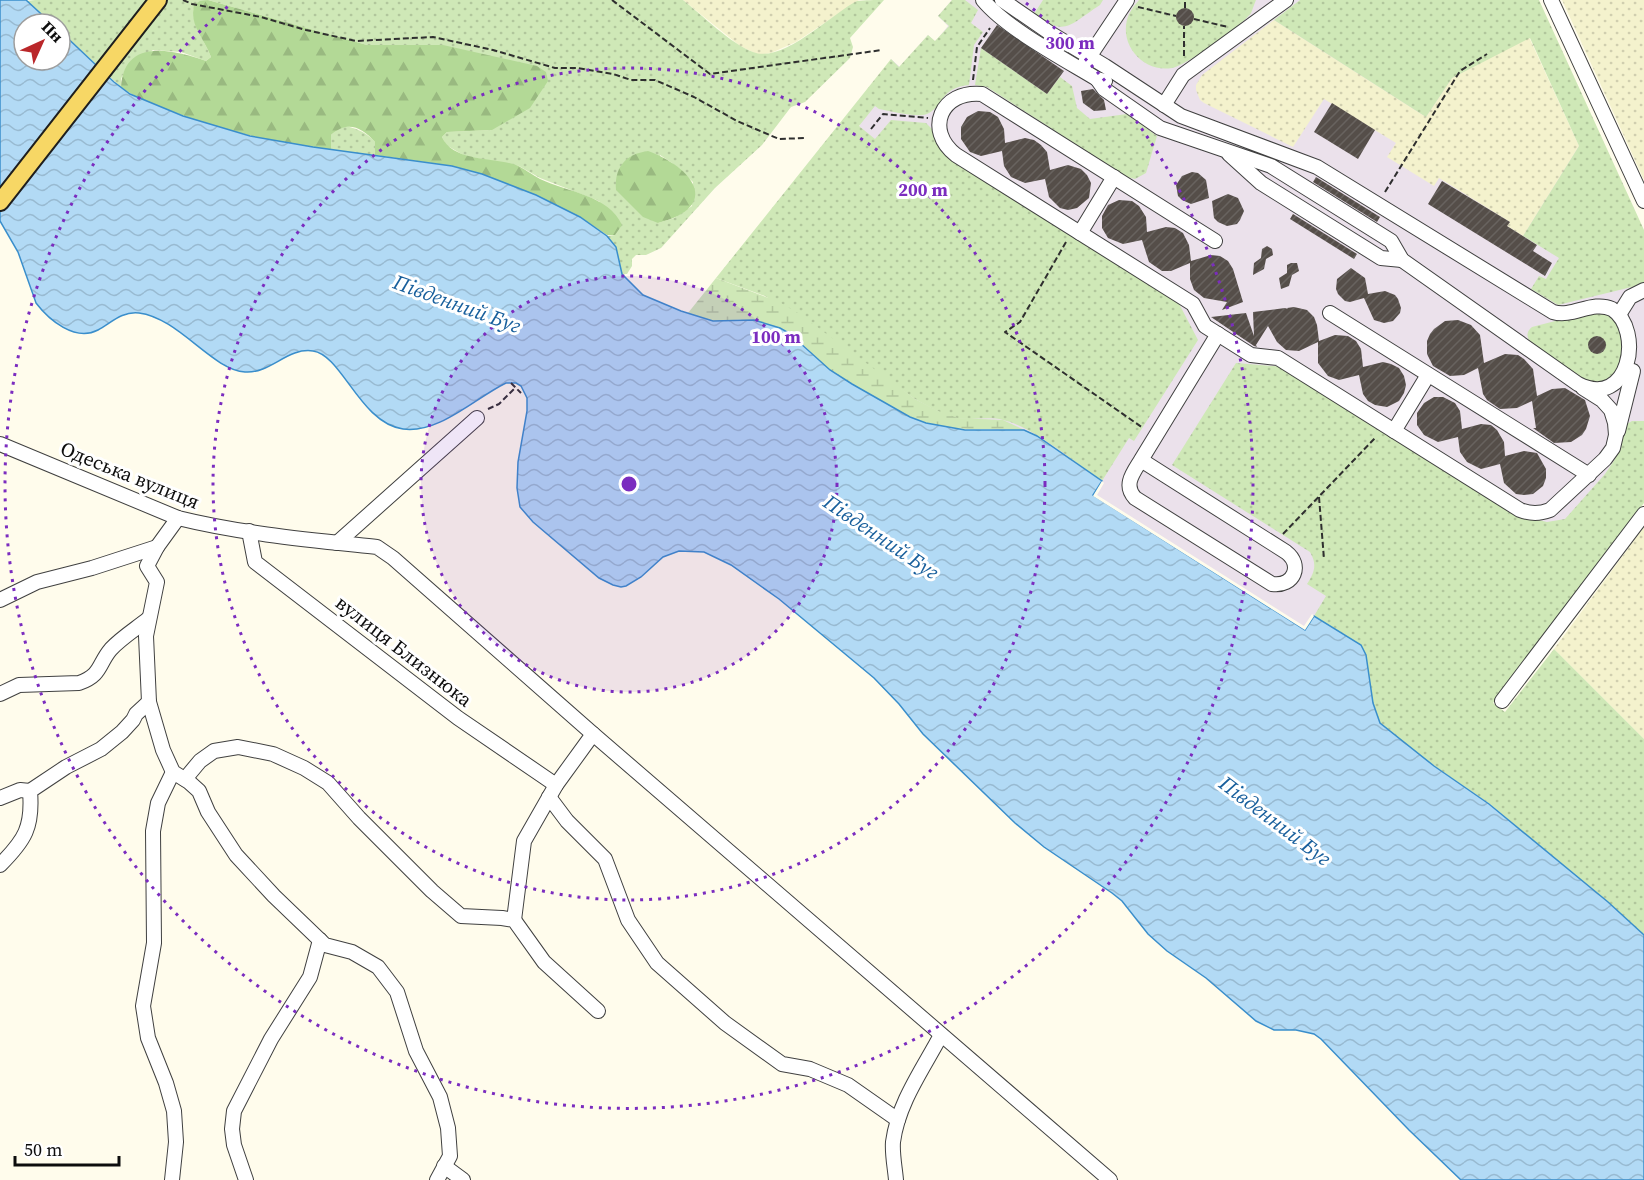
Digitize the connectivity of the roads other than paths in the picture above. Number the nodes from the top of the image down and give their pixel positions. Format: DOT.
graph roads {
  1 [pos="158,0"];
  2 [pos="983,0"];
  3 [pos="1002,0"];
  4 [pos="1267,0"];
  5 [pos="1286,0"];
  6 [pos="1551,0"];
  7 [pos="1125,2"];
  8 [pos="1250,27"];
  9 [pos="1089,56"];
  10 [pos="1081,69"];
  11 [pos="1164,105"];
  12 [pos="1224,150"];
  13 [pos="1114,177"];
  14 [pos="1644,201"];
  15 [pos="0,202"];
  16 [pos="1077,231"];
  17 [pos="1215,241"];
  18 [pos="1401,260"];
  19 [pos="1644,290"];
  20 [pos="1330,313"];
  21 [pos="1620,313"];
  22 [pos="1218,334"];
  23 [pos="1636,360"];
  24 [pos="1428,375"];
  25 [pos="1572,381"];
  26 [pos="477,418"];
  27 [pos="1390,428"];
  28 [pos="1616,435"];
  29 [pos="0,444"];
  30 [pos="1141,460"];
  31 [pos="1589,475"];
  32 [pos="1644,514"];
  33 [pos="178,518"];
  34 [pos="249,531"];
  35 [pos="338,543"];
  36 [pos="157,547"];
  37 [pos="0,600"];
  38 [pos="148,619"];
  39 [pos="0,694"];
  40 [pos="1502,701"];
  41 [pos="149,702"];
  42 [pos="593,734"];
  43 [pos="179,776"];
  44 [pos="30,791"];
  45 [pos="553,791"];
  46 [pos="0,798"];
  47 [pos="0,865"];
  48 [pos="514,920"];
  49 [pos="320,940"];
  50 [pos="598,1011"];
  51 [pos="941,1035"];
  52 [pos="898,1120"];
  53 [pos="444,1166"];
  54 [pos="172,1180"];
  55 [pos="246,1180"];
  56 [pos="437,1180"];
  57 [pos="463,1180"];
  58 [pos="896,1180"];
  59 [pos="1110,1180"];
  1 -- 15 [label="main road"];
  2 -- 10 [label="street"];
  3 -- 9 [label="street"];
  4 -- 8 [label="street"];
  5 -- 8 [label="street"];
  6 -- 14 [label="street"];
  7 -- 9 [label="street"];
  8 -- 11 [label="street"];
  9 -- 10 [label="street"];
  9 -- 11 [label="street"];
  10 -- 12 [label="street"];
  11 -- 21 [label="street"];
  12 -- 18 [label="street"];
  12 -- 18 [label="street"];
  13 -- 16 [label="street"];
  13 -- 16 [label="street"];
  13 -- 17 [label="street"];
  16 -- 22 [label="street"];
  18 -- 25 [label="street"];
  19 -- 21 [label="street"];
  20 -- 24 [label="street"];
  21 -- 23 [label="street"];
  22 -- 27 [label="street"];
  22 -- 30 [label="street"];
  23 -- 25 [label="street"];
  23 -- 28 [label="street"];
  24 -- 27 [label="street"];
  24 -- 31 [label="street"];
  25 -- 28 [label="street"];
  26 -- 35 [label="street"];
  27 -- 31 [label="street"];
  28 -- 31 [label="street"];
  29 -- 33 [label="street, Одеська вулиця"];
  30 -- 30 [label="street"];
  32 -- 40 [label="street"];
  33 -- 34 [label="street, Одеська вулиця"];
  33 -- 36 [label="street"];
  34 -- 35 [label="street, Одеська вулиця"];
  34 -- 45 [label="street, вулиця Близнюка"];
  35 -- 42 [label="street, Одеська вулиця"];
  36 -- 37 [label="street"];
  36 -- 38 [label="street"];
  38 -- 39 [label="street"];
  38 -- 41 [label="street"];
  41 -- 43 [label="street"];
  41 -- 44 [label="street"];
  42 -- 45 [label="street"];
  42 -- 51 [label="street, Одеська вулиця"];
  43 -- 48 [label="street"];
  43 -- 49 [label="street"];
  43 -- 54 [label="street"];
  44 -- 46 [label="street"];
  44 -- 47 [label="street"];
  45 -- 48 [label="street"];
  45 -- 52 [label="street, вулиця Близнюка"];
  48 -- 50 [label="street"];
  49 -- 53 [label="street"];
  49 -- 55 [label="street"];
  51 -- 52 [label="street"];
  51 -- 59 [label="street, Одеська вулиця"];
  52 -- 58 [label="street"];
  53 -- 56 [label="street"];
  53 -- 57 [label="street"];
}
